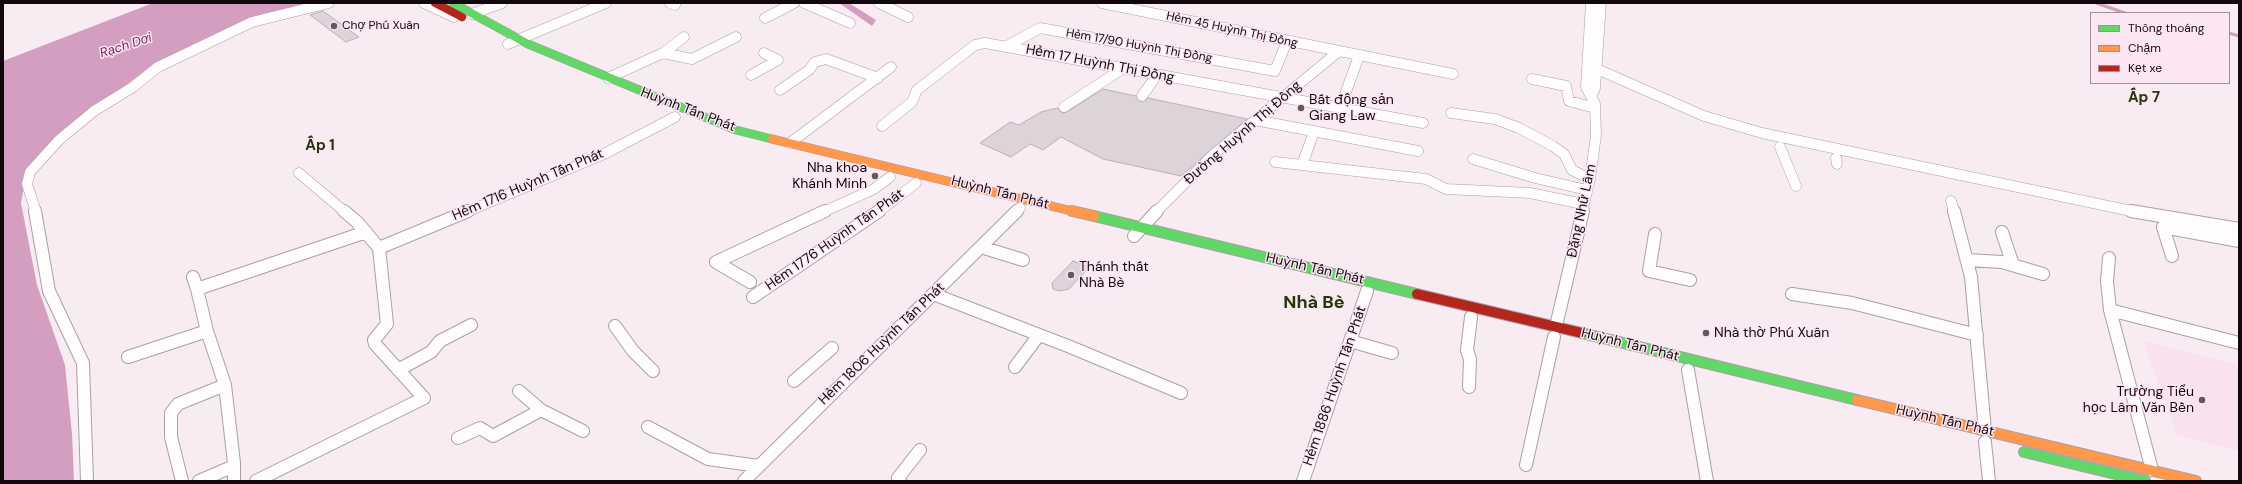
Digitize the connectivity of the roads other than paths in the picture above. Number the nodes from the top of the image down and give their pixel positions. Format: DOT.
graph roads {
  1 [pos="329,3"];
  2 [pos="424,3"];
  3 [pos="435,3"];
  4 [pos="453,3"];
  5 [pos="502,3"];
  6 [pos="606,3"];
  7 [pos="775,3"];
  8 [pos="804,3"];
  9 [pos="879,3"];
  10 [pos="1102,3"];
  11 [pos="1591,3"];
  12 [pos="1601,3"];
  13 [pos="790,5"];
  14 [pos="472,14"];
  15 [pos="462,17"];
  16 [pos="908,17"];
  17 [pos="765,18"];
  18 [pos="850,24"];
  19 [pos="684,37"];
  20 [pos="736,37"];
  21 [pos="519,40"];
  22 [pos="1287,41"];
  23 [pos="508,44"];
  24 [pos="1007,46"];
  25 [pos="1338,52"];
  26 [pos="663,53"];
  27 [pos="764,53"];
  28 [pos="1359,56"];
  29 [pos="891,67"];
  30 [pos="1122,69"];
  31 [pos="1597,69"];
  32 [pos="572,73"];
  33 [pos="1453,74"];
  34 [pos="751,75"];
  35 [pos="1157,75"];
  36 [pos="608,78"];
  37 [pos="878,78"];
  38 [pos="1532,79"];
  39 [pos="780,90"];
  40 [pos="1592,95"];
  41 [pos="1142,96"];
  42 [pos="1283,98"];
  43 [pos="1064,107"];
  44 [pos="1340,108"];
  45 [pos="1595,108"];
  46 [pos="662,111"];
  47 [pos="688,111"];
  48 [pos="1451,114"];
  49 [pos="679,118"];
  50 [pos="1255,120"];
  51 [pos="1423,123"];
  52 [pos="882,126"];
  53 [pos="1314,132"];
  54 [pos="730,138"];
  55 [pos="790,143"];
  56 [pos="1781,150"];
  57 [pos="1418,151"];
  58 [pos="1473,160"];
  59 [pos="1274,162"];
  60 [pos="1302,165"];
  61 [pos="299,173"];
  62 [pos="890,177"];
  63 [pos="1590,179"];
  64 [pos="916,183"];
  65 [pos="1796,186"];
  66 [pos="1587,190"];
  67 [pos="1951,201"];
  68 [pos="1584,204"];
  69 [pos="1020,208"];
  70 [pos="2239,230"];
  71 [pos="1137,231"];
  72 [pos="366,232"];
  73 [pos="2002,232"];
  74 [pos="1655,234"];
  75 [pos="2239,241"];
  76 [pos="981,247"];
  77 [pos="379,248"];
  78 [pos="2172,256"];
  79 [pos="2109,258"];
  80 [pos="1023,260"];
  81 [pos="1233,260"];
  82 [pos="1967,260"];
  83 [pos="1248,263"];
  84 [pos="2013,265"];
  85 [pos="2043,274"];
  86 [pos="193,277"];
  87 [pos="1690,280"];
  88 [pos="750,282"];
  89 [pos="197,289"];
  90 [pos="1367,291"];
  91 [pos="933,294"];
  92 [pos="1792,294"];
  93 [pos="753,297"];
  94 [pos="1441,310"];
  95 [pos="2110,310"];
  96 [pos="1471,317"];
  97 [pos="471,326"];
  98 [pos="615,326"];
  99 [pos="207,331"];
  100 [pos="1554,334"];
  101 [pos="1040,335"];
  102 [pos="1977,335"];
  103 [pos="1350,341"];
  104 [pos="2239,343"];
  105 [pos="832,348"];
  106 [pos="1392,353"];
  107 [pos="128,357"];
  108 [pos="1015,367"];
  109 [pos="398,370"];
  110 [pos="1688,370"];
  111 [pos="654,371"];
  112 [pos="794,381"];
  113 [pos="225,385"];
  114 [pos="1469,387"];
  115 [pos="519,391"];
  116 [pos="1181,393"];
  117 [pos="541,410"];
  118 [pos="648,428"];
  119 [pos="583,431"];
  120 [pos="458,438"];
  121 [pos="1985,439"];
  122 [pos="920,450"];
  123 [pos="2016,450"];
  124 [pos="1526,465"];
  125 [pos="234,466"];
  126 [pos="759,466"];
  127 [pos="2152,470"];
  128 [pos="2129,479"];
  129 [pos="87,481"];
  130 [pos="182,481"];
  131 [pos="199,481"];
  132 [pos="234,481"];
  133 [pos="256,481"];
  134 [pos="744,481"];
  135 [pos="900,481"];
  136 [pos="1303,481"];
  137 [pos="1707,481"];
  138 [pos="1989,481"];
  139 [pos="2145,481"];
  140 [pos="2196,481"];
  1 -- 129 [label="street"];
  2 -- 15 [label="street"];
  3 -- 15 [label="main road"];
  4 -- 14 [label="main road, Huỳnh Tấn Phát"];
  5 -- 14 [label="street"];
  6 -- 21 [label="street"];
  7 -- 13 [label="street"];
  8 -- 18 [label="street"];
  9 -- 16 [label="street"];
  10 -- 22 [label="street, Hẻm 45 Huỳnh Thị Đồng"];
  11 -- 40 [label="street, Đặng Nhữ Lâm"];
  12 -- 31 [label="street, Đặng Nhữ Lâm"];
  13 -- 17 [label="street"];
  14 -- 21 [label="main road, Huỳnh Tấn Phát"];
  15 -- 23 [label="main road"];
  19 -- 26 [label="street"];
  20 -- 26 [label="street"];
  21 -- 23 [label="street"];
  21 -- 36 [label="main road, Huỳnh Tấn Phát"];
  22 -- 24 [label="street, Hẻm 17/90 Huỳnh Thị Đồng"];
  22 -- 25 [label="street, Hẻm 45 Huỳnh Thị Đồng"];
  23 -- 32 [label="main road"];
  24 -- 30 [label="street, Hẻm 17 Huỳnh Thị Đồng"];
  24 -- 52 [label="street, Hẻm 17 Huỳnh Thị Đồng"];
  25 -- 28 [label="street, Hẻm 45 Huỳnh Thị Đồng"];
  25 -- 42 [label="street, Đường Huỳnh Thị Đồng"];
  26 -- 36 [label="street"];
  27 -- 34 [label="street"];
  28 -- 33 [label="street, Hẻm 45 Huỳnh Thị Đồng"];
  28 -- 44 [label="street"];
  29 -- 37 [label="street"];
  30 -- 35 [label="street, Hẻm 17 Huỳnh Thị Đồng"];
  30 -- 43 [label="street"];
  31 -- 40 [label="street, Đặng Nhữ Lâm"];
  31 -- 70 [label="street"];
  35 -- 41 [label="street"];
  35 -- 42 [label="street, Hẻm 17 Huỳnh Thị Đồng"];
  36 -- 47 [label="main road, Huỳnh Tấn Phát"];
  37 -- 39 [label="street"];
  37 -- 55 [label="street"];
  38 -- 45 [label="street"];
  40 -- 45 [label="street, Đặng Nhữ Lâm"];
  42 -- 44 [label="street, Hẻm 17 Huỳnh Thị Đồng"];
  42 -- 50 [label="street, Đường Huỳnh Thị Đồng"];
  44 -- 51 [label="street, Hẻm 17 Huỳnh Thị Đồng"];
  45 -- 63 [label="street, Đặng Nhữ Lâm"];
  46 -- 49 [label="main road, Huỳnh Tấn Phát"];
  47 -- 49 [label="main road"];
  47 -- 55 [label="main road, Huỳnh Tấn Phát"];
  48 -- 63 [label="street"];
  49 -- 77 [label="street, Hẻm 1716 Huỳnh Tấn Phát"];
  50 -- 53 [label="street"];
  50 -- 71 [label="street, Đường Huỳnh Thị Đồng"];
  53 -- 57 [label="street"];
  53 -- 60 [label="street"];
  54 -- 62 [label="main road, Huỳnh Tấn Phát"];
  55 -- 71 [label="main road, Huỳnh Tấn Phát"];
  56 -- 65 [label="street"];
  58 -- 66 [label="street"];
  59 -- 60 [label="street"];
  60 -- 68 [label="street"];
  61 -- 72 [label="street"];
  62 -- 64 [label="main road, Huỳnh Tấn Phát"];
  62 -- 88 [label="street"];
  63 -- 66 [label="street, Đặng Nhữ Lâm"];
  64 -- 69 [label="main road, Huỳnh Tấn Phát"];
  64 -- 93 [label="street, Hẻm 1776 Huỳnh Tấn Phát"];
  66 -- 68 [label="street, Đặng Nhữ Lâm"];
  67 -- 82 [label="street"];
  68 -- 100 [label="street, Đặng Nhữ Lâm"];
  69 -- 71 [label="main road, Huỳnh Tấn Phát"];
  69 -- 76 [label="street, Hẻm 1806 Huỳnh Tấn Phát"];
  71 -- 81 [label="main road, Huỳnh Tấn Phát"];
  71 -- 100 [label="main road, Huỳnh Tấn Phát"];
  72 -- 77 [label="street"];
  72 -- 89 [label="street"];
  73 -- 84 [label="street"];
  74 -- 87 [label="street"];
  75 -- 78 [label="street"];
  76 -- 80 [label="street"];
  76 -- 91 [label="street, Hẻm 1806 Huỳnh Tấn Phát"];
  77 -- 109 [label="street"];
  79 -- 95 [label="street"];
  82 -- 84 [label="street"];
  82 -- 102 [label="street"];
  83 -- 90 [label="main road, Huỳnh Tấn Phát"];
  84 -- 85 [label="street"];
  86 -- 89 [label="street"];
  89 -- 99 [label="street"];
  90 -- 94 [label="main road, Huỳnh Tấn Phát"];
  90 -- 103 [label="street, Hẻm 1886 Huỳnh Tấn Phát"];
  91 -- 101 [label="street"];
  91 -- 126 [label="street, Hẻm 1806 Huỳnh Tấn Phát"];
  92 -- 102 [label="street"];
  95 -- 104 [label="street"];
  95 -- 127 [label="street"];
  96 -- 114 [label="street"];
  97 -- 109 [label="street"];
  98 -- 111 [label="street"];
  99 -- 107 [label="street"];
  99 -- 113 [label="street"];
  100 -- 121 [label="main road, Huỳnh Tấn Phát"];
  100 -- 124 [label="street, Đặng Nhữ Lâm"];
  101 -- 108 [label="street"];
  101 -- 116 [label="street"];
  102 -- 121 [label="street"];
  103 -- 106 [label="street"];
  103 -- 136 [label="street, Hẻm 1886 Huỳnh Tấn Phát"];
  105 -- 112 [label="street"];
  109 -- 133 [label="street"];
  110 -- 137 [label="street"];
  113 -- 125 [label="street"];
  113 -- 130 [label="street"];
  115 -- 117 [label="street"];
  117 -- 119 [label="street"];
  117 -- 120 [label="street"];
  118 -- 126 [label="street"];
  121 -- 127 [label="main road, Huỳnh Tấn Phát"];
  121 -- 138 [label="street"];
  122 -- 135 [label="street"];
  123 -- 128 [label="main road"];
  125 -- 131 [label="street"];
  125 -- 132 [label="street"];
  126 -- 134 [label="street, Hẻm 1806 Huỳnh Tấn Phát"];
  127 -- 140 [label="main road, Huỳnh Tấn Phát"];
  128 -- 139 [label="main road"];
}
